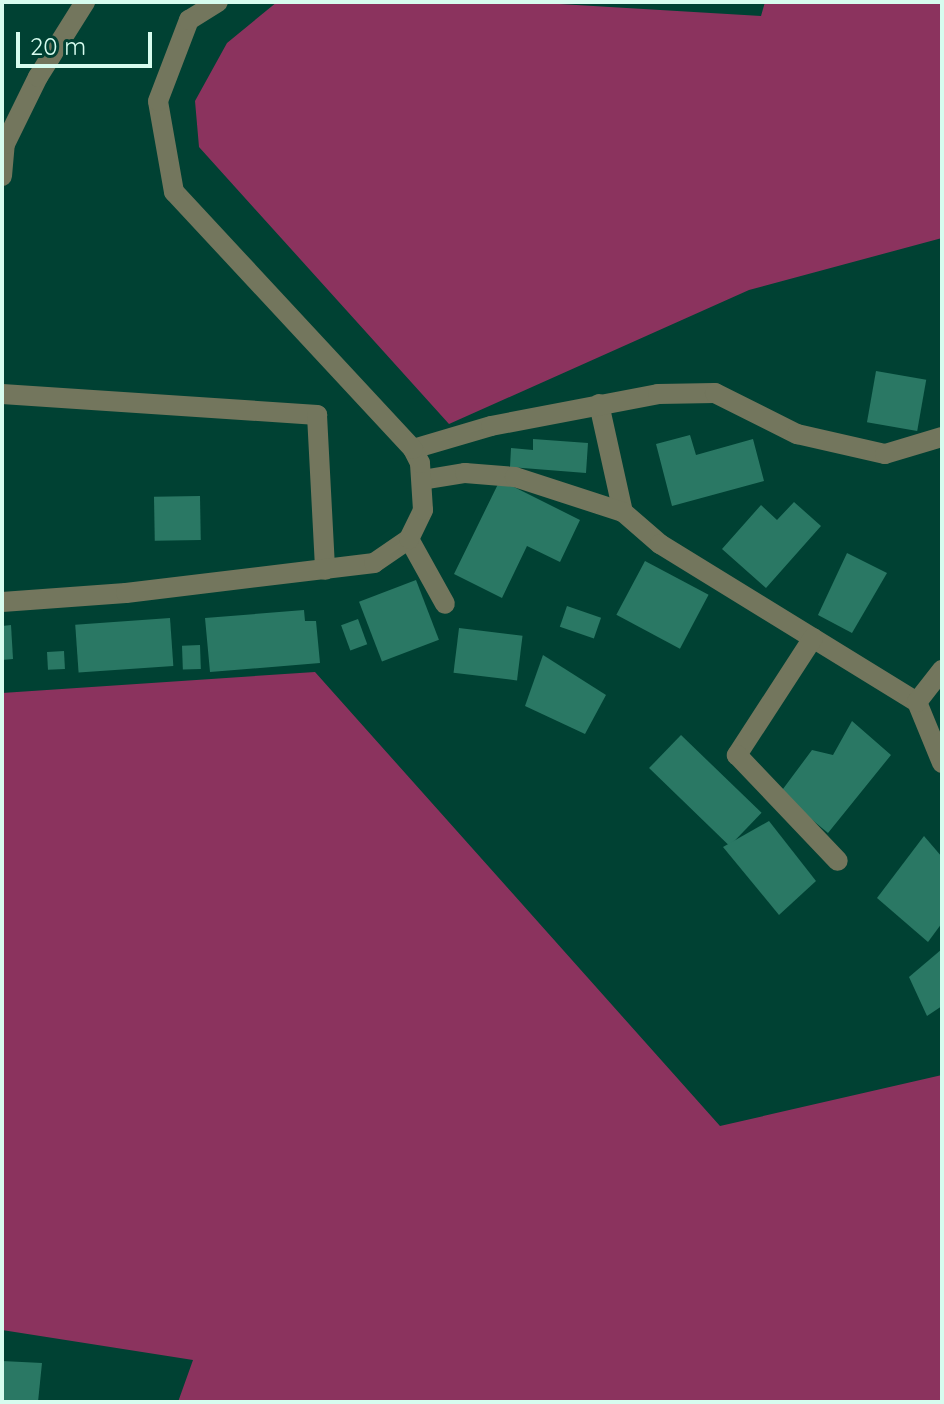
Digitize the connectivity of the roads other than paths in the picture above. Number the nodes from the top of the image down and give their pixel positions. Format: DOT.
graph roads {
  1 [pos="85,2"];
  2 [pos="218,2"];
  3 [pos="2,176"];
  4 [pos="2,394"];
  5 [pos="599,404"];
  6 [pos="942,437"];
  7 [pos="413,449"];
  8 [pos="422,480"];
  9 [pos="623,512"];
  10 [pos="409,539"];
  11 [pos="325,570"];
  12 [pos="2,602"];
  13 [pos="445,604"];
  14 [pos="813,638"];
  15 [pos="942,670"];
  16 [pos="917,702"];
  17 [pos="942,763"];
  18 [pos="838,861"];
  1 -- 3 [label="street"];
  2 -- 7 [label="street"];
  4 -- 11 [label="street"];
  5 -- 6 [label="street"];
  5 -- 7 [label="street"];
  5 -- 9 [label="street"];
  7 -- 8 [label="street"];
  8 -- 9 [label="street"];
  8 -- 10 [label="street"];
  9 -- 14 [label="street"];
  10 -- 11 [label="street"];
  10 -- 13 [label="street"];
  11 -- 12 [label="street"];
  14 -- 16 [label="street"];
  14 -- 18 [label="street"];
  15 -- 16 [label="street"];
  16 -- 17 [label="street"];
}
